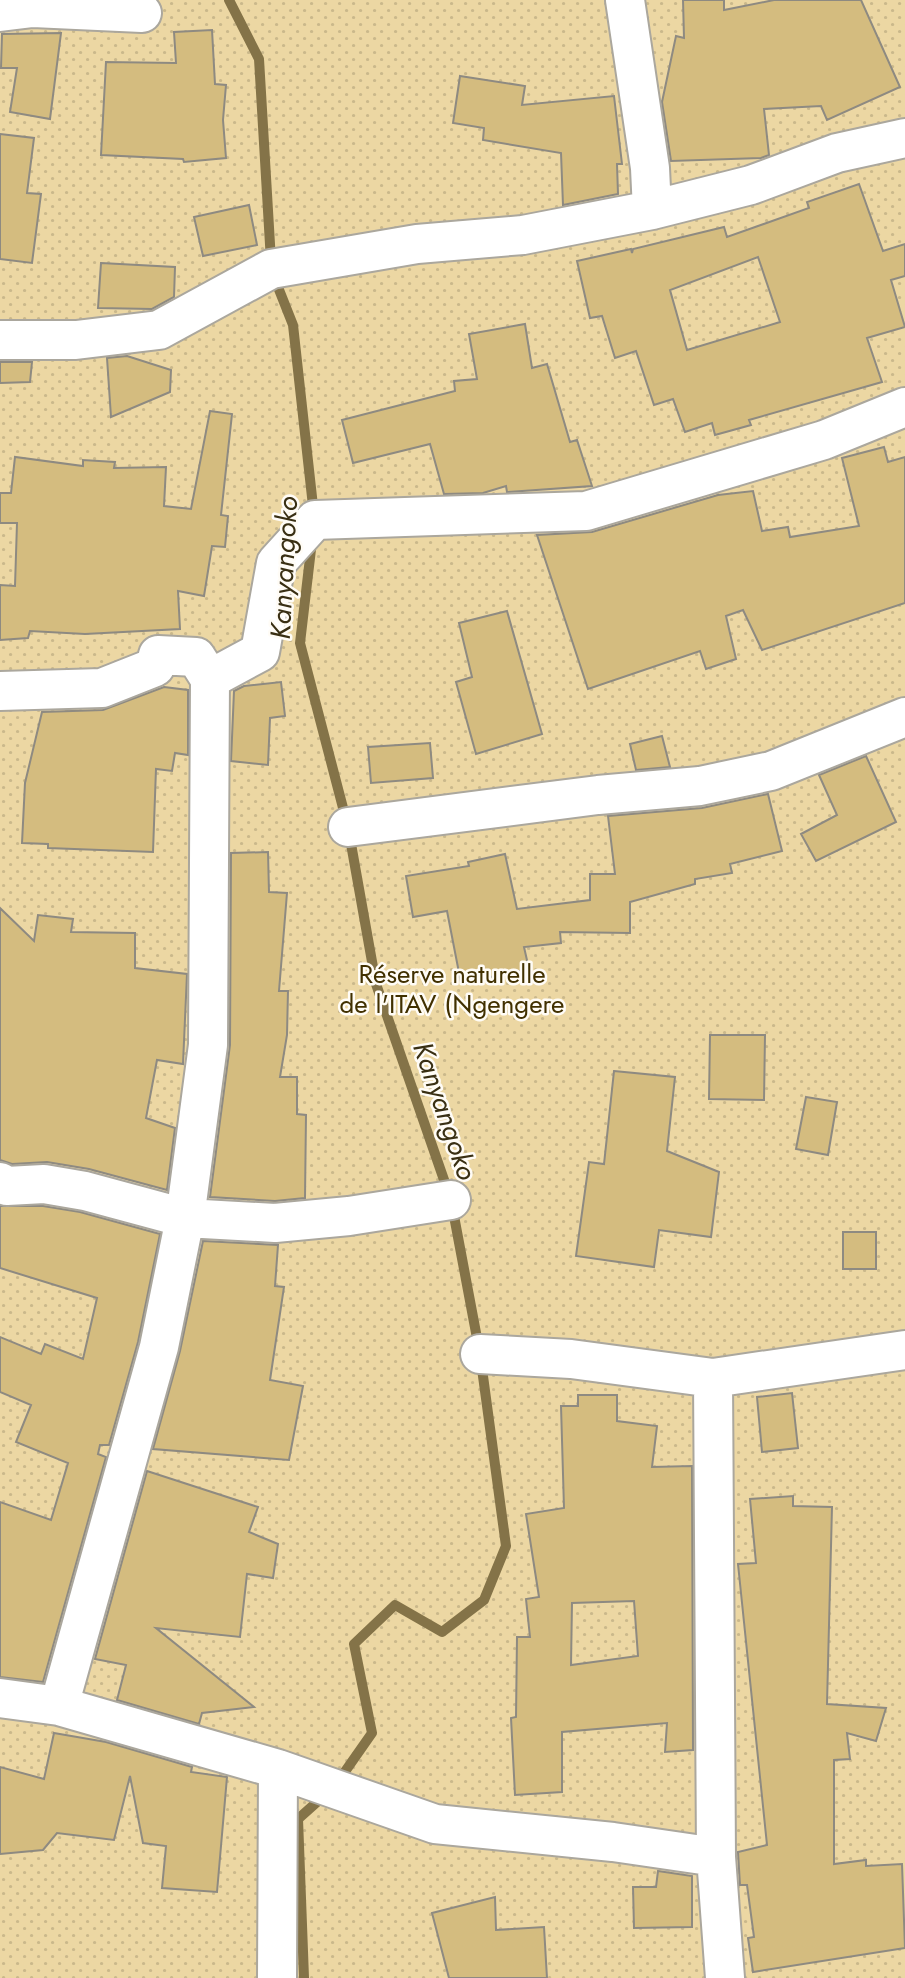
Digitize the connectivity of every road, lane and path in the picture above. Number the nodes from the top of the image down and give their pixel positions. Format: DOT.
graph roads {
  1 [pos="625,0"];
  2 [pos="0,12"];
  3 [pos="142,13"];
  4 [pos="905,138"];
  5 [pos="652,210"];
  6 [pos="0,340"];
  7 [pos="905,407"];
  8 [pos="210,679"];
  9 [pos="0,691"];
  10 [pos="905,717"];
  11 [pos="348,827"];
  12 [pos="0,1182"];
  13 [pos="452,1200"];
  14 [pos="185,1218"];
  15 [pos="905,1350"];
  16 [pos="480,1354"];
  17 [pos="713,1378"];
  18 [pos="0,1699"];
  19 [pos="59,1706"];
  20 [pos="278,1769"];
  21 [pos="716,1857"];
  22 [pos="277,1978"];
  23 [pos="724,1978"];
  1 -- 5 [label="street"];
  2 -- 3 [label="street"];
  4 -- 5 [label="street"];
  5 -- 6 [label="street"];
  7 -- 8 [label="street"];
  8 -- 9 [label="street"];
  8 -- 14 [label="street"];
  10 -- 11 [label="street"];
  12 -- 14 [label="street"];
  13 -- 14 [label="street"];
  14 -- 19 [label="street"];
  15 -- 17 [label="street"];
  16 -- 17 [label="street"];
  17 -- 21 [label="street"];
  18 -- 19 [label="street"];
  19 -- 20 [label="street"];
  20 -- 21 [label="street"];
  20 -- 22 [label="street"];
  21 -- 23 [label="street"];
}
